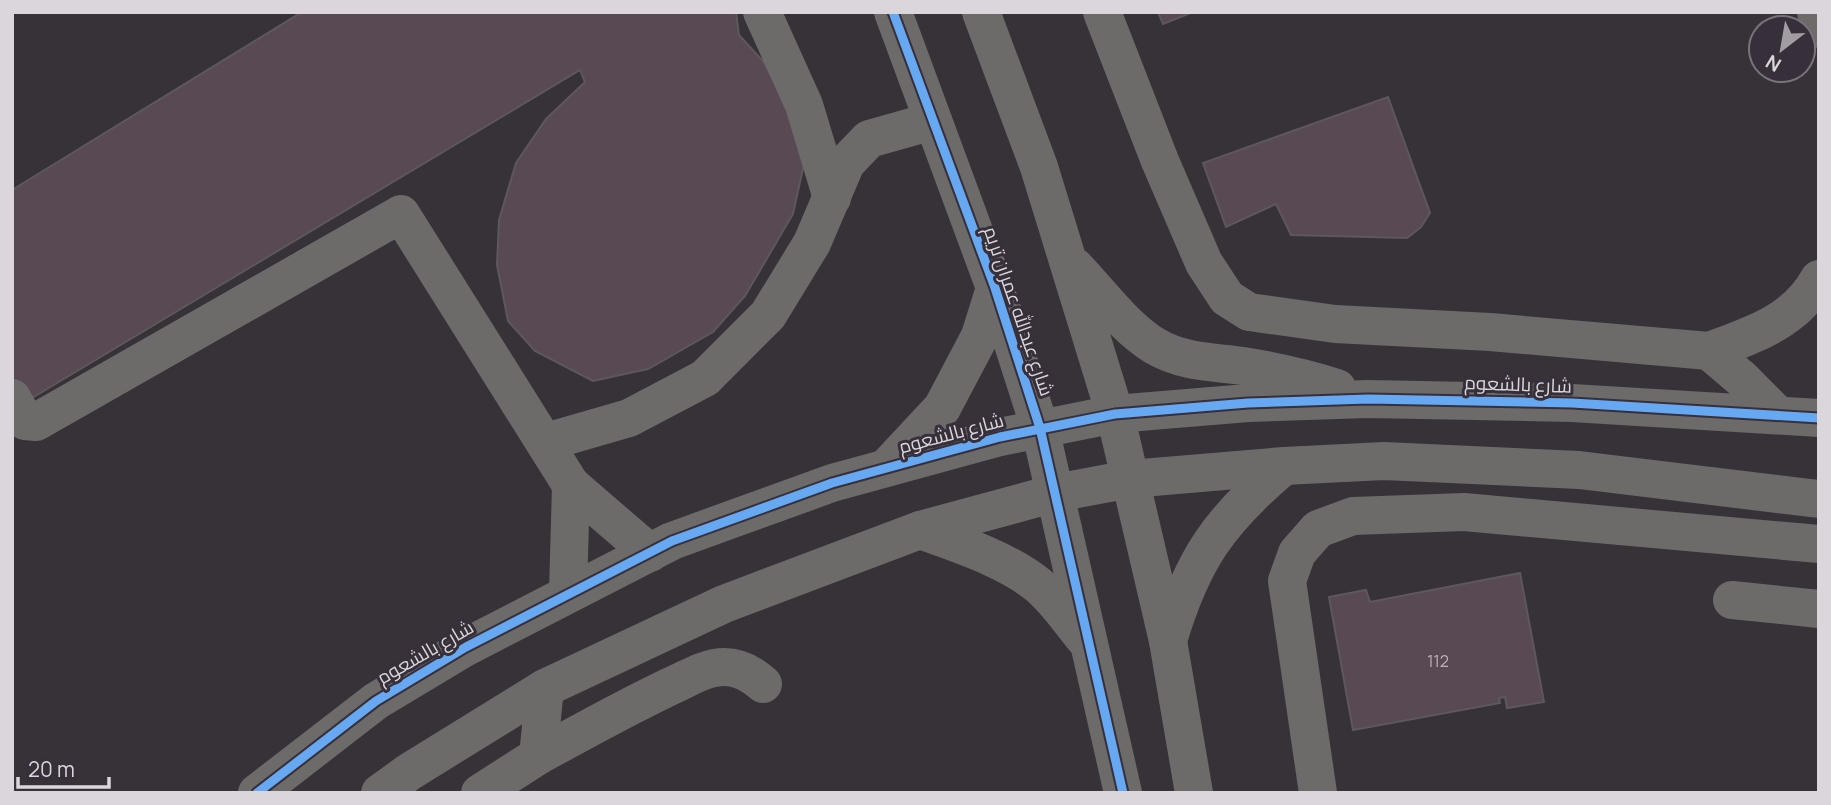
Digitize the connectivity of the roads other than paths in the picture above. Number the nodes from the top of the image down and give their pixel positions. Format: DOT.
graph roads {
  1 [pos="762,12"];
  2 [pos="893,12"];
  3 [pos="981,12"];
  4 [pos="1102,12"];
  5 [pos="1816,12"];
  6 [pos="1819,29"];
  7 [pos="933,121"];
  8 [pos="832,198"];
  9 [pos="1068,260"];
  10 [pos="1819,279"];
  11 [pos="995,288"];
  12 [pos="1709,351"];
  13 [pos="12,398"];
  14 [pos="1368,399"];
  15 [pos="1115,414"];
  16 [pos="1778,415"];
  17 [pos="1819,418"];
  18 [pos="1041,428"];
  19 [pos="558,461"];
  20 [pos="1284,466"];
  21 [pos="887,467"];
  22 [pos="1506,467"];
  23 [pos="1130,479"];
  24 [pos="1056,493"];
  25 [pos="1819,499"];
  26 [pos="1464,512"];
  27 [pos="920,530"];
  28 [pos="1819,544"];
  29 [pos="650,552"];
  30 [pos="568,593"];
  31 [pos="1732,600"];
  32 [pos="1819,610"];
  33 [pos="1168,641"];
  34 [pos="1088,642"];
  35 [pos="763,684"];
  36 [pos="545,688"];
  37 [pos="538,756"];
  38 [pos="257,793"];
  39 [pos="380,793"];
  40 [pos="480,793"];
  41 [pos="1124,793"];
  42 [pos="1194,793"];
  43 [pos="1318,793"];
  1 -- 8 [label="street"];
  2 -- 7 [label="street, شارع عبدالله عمران تريم"];
  3 -- 9 [label="street"];
  4 -- 12 [label="street"];
  5 -- 6 [label="street"];
  7 -- 8 [label="street"];
  7 -- 11 [label="street, شارع عبدالله عمران تريم"];
  8 -- 19 [label="street"];
  9 -- 14 [label="street"];
  9 -- 15 [label="street"];
  10 -- 12 [label="street"];
  11 -- 18 [label="street, شارع عبدالله عمران تريم"];
  11 -- 21 [label="street"];
  12 -- 16 [label="street"];
  13 -- 19 [label="street"];
  14 -- 15 [label="street, شارع بالشعوم"];
  14 -- 16 [label="street, شارع بالشعوم"];
  15 -- 18 [label="street, شارع بالشعوم"];
  15 -- 23 [label="street"];
  16 -- 17 [label="street, شارع بالشعوم"];
  18 -- 21 [label="street, شارع بالشعوم"];
  18 -- 24 [label="street, شارع عبدالله عمران تريم"];
  19 -- 29 [label="street"];
  19 -- 30 [label="street"];
  20 -- 22 [label="street"];
  20 -- 23 [label="street"];
  20 -- 33 [label="street"];
  21 -- 29 [label="street, شارع بالشعوم"];
  22 -- 25 [label="street"];
  22 -- 26 [label="street"];
  23 -- 24 [label="street"];
  23 -- 33 [label="street"];
  24 -- 27 [label="street"];
  24 -- 34 [label="street, شارع عبدالله عمران تريم"];
  26 -- 28 [label="street"];
  26 -- 43 [label="street"];
  27 -- 34 [label="street"];
  27 -- 36 [label="street"];
  29 -- 30 [label="street, شارع بالشعوم"];
  30 -- 38 [label="street, شارع بالشعوم"];
  31 -- 32 [label="street"];
  33 -- 42 [label="street"];
  34 -- 41 [label="street, شارع عبدالله عمران تريم"];
  35 -- 37 [label="street"];
  36 -- 37 [label="street"];
  36 -- 39 [label="street"];
  37 -- 40 [label="street"];
}
